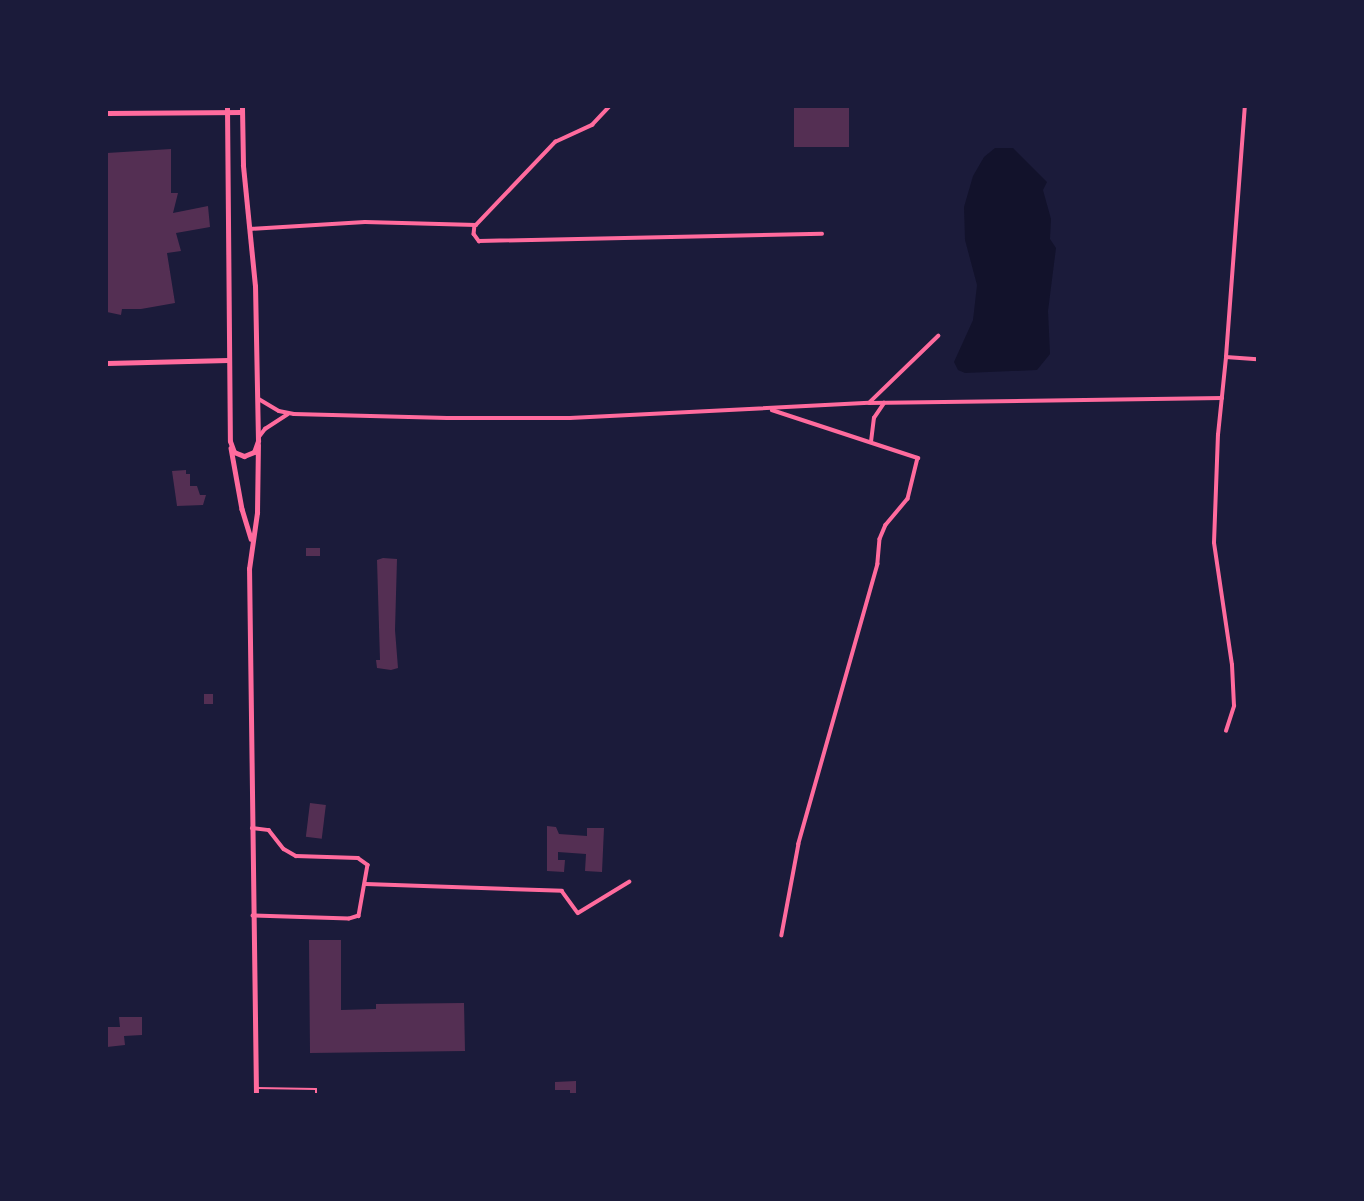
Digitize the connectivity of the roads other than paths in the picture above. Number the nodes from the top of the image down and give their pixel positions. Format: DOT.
graph roads {
  1 [pos="610,107"];
  2 [pos="1245,107"];
  3 [pos="227,109"];
  4 [pos="242,109"];
  5 [pos="107,113"];
  6 [pos="228,177"];
  7 [pos="244,178"];
  8 [pos="475,225"];
  9 [pos="250,229"];
  10 [pos="822,234"];
  11 [pos="938,336"];
  12 [pos="1226,358"];
  13 [pos="1257,359"];
  14 [pos="228,360"];
  15 [pos="107,363"];
  16 [pos="257,398"];
  17 [pos="1222,398"];
  18 [pos="869,403"];
  19 [pos="884,403"];
  20 [pos="767,409"];
  21 [pos="293,414"];
  22 [pos="258,441"];
  23 [pos="871,442"];
  24 [pos="231,444"];
  25 [pos="251,539"];
  26 [pos="1226,731"];
  27 [pos="252,828"];
  28 [pos="629,883"];
  29 [pos="366,884"];
  30 [pos="253,916"];
  31 [pos="782,935"];
  32 [pos="255,1091"];
  33 [pos="317,1094"];
  1 -- 8 [label="street"];
  2 -- 12 [label="street"];
  3 -- 4 [label="street"];
  3 -- 5 [label="street"];
  3 -- 6 [label="main road"];
  4 -- 7 [label="main road"];
  6 -- 7 [label="main road"];
  6 -- 14 [label="main road"];
  7 -- 9 [label="main road"];
  8 -- 9 [label="street"];
  8 -- 10 [label="street"];
  9 -- 16 [label="main road"];
  11 -- 18 [label="street"];
  12 -- 13 [label="street"];
  12 -- 17 [label="street"];
  14 -- 15 [label="street"];
  14 -- 24 [label="main road"];
  16 -- 21 [label="street"];
  16 -- 22 [label="main road"];
  17 -- 19 [label="street"];
  17 -- 26 [label="street"];
  18 -- 19 [label="street"];
  18 -- 20 [label="street"];
  19 -- 23 [label="street"];
  20 -- 21 [label="street"];
  20 -- 23 [label="street"];
  21 -- 22 [label="street"];
  22 -- 24 [label="main road"];
  22 -- 25 [label="street"];
  23 -- 31 [label="street"];
  24 -- 25 [label="street"];
  25 -- 27 [label="street"];
  27 -- 29 [label="street"];
  27 -- 30 [label="street"];
  28 -- 29 [label="street"];
  29 -- 30 [label="street"];
  30 -- 32 [label="street"];
  32 -- 33 [label="lane"];
}
